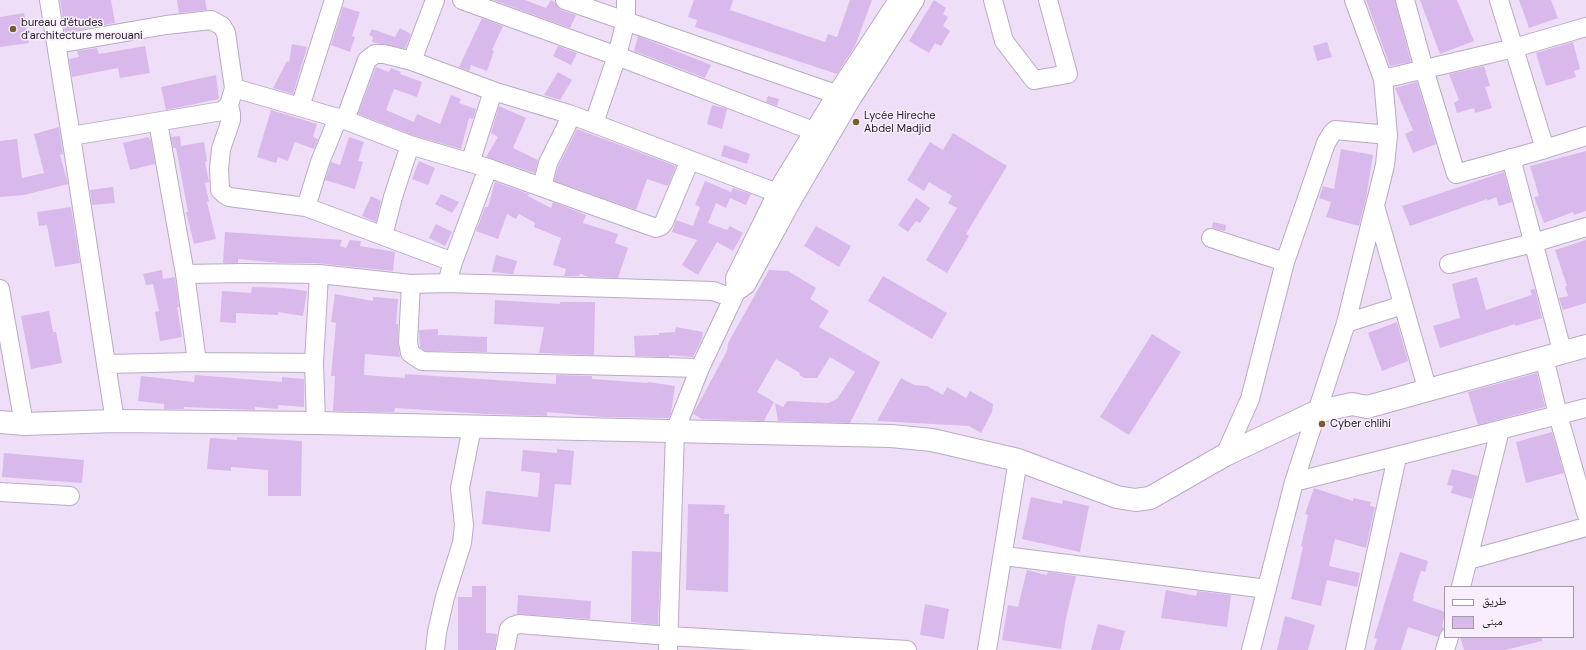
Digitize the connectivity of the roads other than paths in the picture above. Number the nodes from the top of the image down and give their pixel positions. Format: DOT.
graph roads {
  1 [pos="48,0"];
  2 [pos="334,0"];
  3 [pos="435,0"];
  4 [pos="462,0"];
  5 [pos="565,0"];
  6 [pos="626,0"];
  7 [pos="898,0"];
  8 [pos="915,0"];
  9 [pos="993,0"];
  10 [pos="1048,0"];
  11 [pos="1354,0"];
  12 [pos="1405,0"];
  13 [pos="1499,0"];
  14 [pos="626,20"];
  15 [pos="1586,27"];
  16 [pos="57,44"];
  17 [pos="1514,48"];
  18 [pos="617,56"];
  19 [pos="412,61"];
  20 [pos="1424,69"];
  21 [pos="1383,79"];
  22 [pos="234,88"];
  23 [pos="493,91"];
  24 [pos="844,96"];
  25 [pos="229,105"];
  26 [pos="300,107"];
  27 [pos="569,114"];
  28 [pos="342,119"];
  29 [pos="158,122"];
  30 [pos="594,123"];
  31 [pos="821,134"];
  32 [pos="1388,135"];
  33 [pos="71,136"];
  34 [pos="1586,136"];
  35 [pos="410,145"];
  36 [pos="1546,149"];
  37 [pos="1511,158"];
  38 [pos="690,160"];
  39 [pos="470,163"];
  40 [pos="488,168"];
  41 [pos="542,187"];
  42 [pos="785,196"];
  43 [pos="1375,205"];
  44 [pos="306,207"];
  45 [pos="1586,227"];
  46 [pos="383,236"];
  47 [pos="1211,238"];
  48 [pos="1533,243"];
  49 [pos="454,262"];
  50 [pos="1285,262"];
  51 [pos="1449,264"];
  52 [pos="185,274"];
  53 [pos="319,274"];
  54 [pos="447,282"];
  55 [pos="411,284"];
  56 [pos="0,289"];
  57 [pos="734,295"];
  58 [pos="1403,305"];
  59 [pos="1346,323"];
  60 [pos="1586,336"];
  61 [pos="1560,343"];
  62 [pos="1586,346"];
  63 [pos="1544,357"];
  64 [pos="7,359"];
  65 [pos="197,362"];
  66 [pos="314,363"];
  67 [pos="106,364"];
  68 [pos="700,368"];
  69 [pos="1425,380"];
  70 [pos="1352,404"];
  71 [pos="1586,408"];
  72 [pos="1316,412"];
  73 [pos="1558,415"];
  74 [pos="115,421"];
  75 [pos="0,422"];
  76 [pos="316,423"];
  77 [pos="24,424"];
  78 [pos="472,427"];
  79 [pos="675,430"];
  80 [pos="1500,430"];
  81 [pos="1225,455"];
  82 [pos="1397,457"];
  83 [pos="1018,460"];
  84 [pos="1294,482"];
  85 [pos="0,492"];
  86 [pos="70,496"];
  87 [pos="1586,513"];
  88 [pos="1586,527"];
  89 [pos="1004,556"];
  90 [pos="1468,560"];
  91 [pos="1461,586"];
  92 [pos="1267,589"];
  93 [pos="1449,638"];
  94 [pos="668,643"];
  95 [pos="435,650"];
  96 [pos="504,650"];
  97 [pos="903,650"];
  98 [pos="987,650"];
  99 [pos="1251,650"];
  100 [pos="1355,650"];
  101 [pos="1445,650"];
  1 -- 16 [label="street"];
  2 -- 26 [label="street"];
  3 -- 19 [label="street"];
  4 -- 18 [label="street"];
  5 -- 14 [label="street"];
  6 -- 14 [label="street"];
  7 -- 24 [label="street"];
  8 -- 24 [label="street"];
  9 -- 10 [label="street"];
  11 -- 21 [label="street"];
  12 -- 20 [label="street"];
  13 -- 17 [label="street"];
  14 -- 18 [label="street"];
  14 -- 24 [label="street"];
  15 -- 17 [label="street"];
  16 -- 22 [label="street"];
  16 -- 33 [label="street"];
  17 -- 20 [label="street"];
  17 -- 36 [label="street"];
  18 -- 30 [label="street"];
  18 -- 31 [label="street"];
  19 -- 23 [label="street"];
  19 -- 28 [label="street"];
  20 -- 21 [label="street"];
  20 -- 37 [label="street"];
  21 -- 32 [label="street"];
  22 -- 25 [label="street"];
  22 -- 26 [label="street"];
  23 -- 27 [label="street"];
  23 -- 39 [label="street"];
  24 -- 31 [label="street"];
  25 -- 29 [label="street"];
  25 -- 44 [label="street"];
  26 -- 28 [label="street"];
  27 -- 30 [label="street"];
  27 -- 41 [label="street"];
  28 -- 35 [label="street"];
  28 -- 44 [label="street"];
  29 -- 33 [label="street"];
  29 -- 52 [label="street"];
  30 -- 38 [label="street"];
  31 -- 42 [label="street"];
  32 -- 43 [label="street"];
  32 -- 50 [label="street"];
  33 -- 67 [label="street"];
  34 -- 36 [label="street"];
  35 -- 39 [label="street"];
  35 -- 46 [label="street"];
  36 -- 37 [label="street"];
  37 -- 48 [label="street"];
  38 -- 41 [label="street"];
  38 -- 42 [label="street"];
  39 -- 40 [label="street"];
  40 -- 41 [label="street"];
  40 -- 49 [label="street"];
  42 -- 57 [label="street"];
  43 -- 58 [label="street"];
  43 -- 59 [label="street"];
  44 -- 46 [label="street"];
  45 -- 48 [label="street"];
  46 -- 49 [label="street"];
  47 -- 50 [label="street"];
  48 -- 51 [label="street"];
  48 -- 61 [label="street"];
  49 -- 54 [label="street"];
  50 -- 81 [label="street"];
  52 -- 53 [label="street"];
  52 -- 65 [label="street"];
  53 -- 55 [label="street"];
  53 -- 66 [label="street"];
  54 -- 55 [label="street"];
  54 -- 57 [label="street"];
  55 -- 68 [label="street"];
  56 -- 64 [label="street"];
  57 -- 68 [label="street"];
  58 -- 59 [label="street"];
  58 -- 69 [label="street"];
  59 -- 72 [label="street"];
  60 -- 61 [label="main road"];
  61 -- 69 [label="main road"];
  62 -- 63 [label="main road"];
  63 -- 70 [label="main road"];
  63 -- 73 [label="street"];
  64 -- 77 [label="street"];
  65 -- 66 [label="street"];
  65 -- 67 [label="street"];
  66 -- 76 [label="street"];
  67 -- 74 [label="street"];
  68 -- 79 [label="street"];
  69 -- 70 [label="main road"];
  70 -- 72 [label="main road"];
  71 -- 73 [label="street"];
  72 -- 81 [label="main road"];
  72 -- 84 [label="street"];
  73 -- 80 [label="street"];
  73 -- 87 [label="street"];
  74 -- 76 [label="main road"];
  74 -- 77 [label="main road"];
  75 -- 77 [label="main road"];
  76 -- 78 [label="main road"];
  78 -- 79 [label="main road"];
  78 -- 95 [label="street"];
  79 -- 83 [label="main road"];
  79 -- 94 [label="street"];
  80 -- 82 [label="street"];
  80 -- 90 [label="street"];
  81 -- 83 [label="main road"];
  82 -- 84 [label="street"];
  82 -- 100 [label="street"];
  83 -- 89 [label="street"];
  84 -- 92 [label="street"];
  85 -- 86 [label="street"];
  88 -- 90 [label="street"];
  89 -- 92 [label="street"];
  89 -- 98 [label="street"];
  90 -- 91 [label="street"];
  92 -- 99 [label="street"];
  93 -- 101 [label="street"];
  94 -- 96 [label="street"];
  94 -- 97 [label="street"];
}
